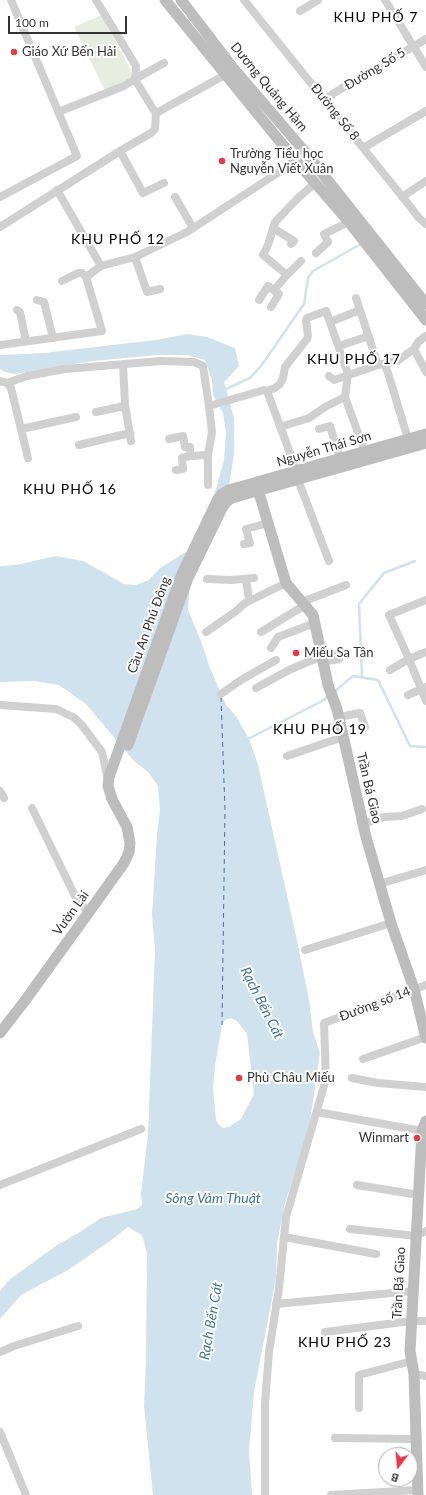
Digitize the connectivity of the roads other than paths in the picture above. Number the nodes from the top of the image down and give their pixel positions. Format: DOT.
graph roads {
  1 [pos="11,0"];
  2 [pos="96,0"];
  3 [pos="165,0"];
  4 [pos="181,0"];
  5 [pos="244,0"];
  6 [pos="318,0"];
  7 [pos="385,0"];
  8 [pos="300,11"];
  9 [pos="426,39"];
  10 [pos="413,46"];
  11 [pos="164,63"];
  12 [pos="426,68"];
  13 [pos="229,72"];
  14 [pos="135,78"];
  15 [pos="325,100"];
  16 [pos="426,111"];
  17 [pos="58,112"];
  18 [pos="156,112"];
  19 [pos="363,148"];
  20 [pos="120,151"];
  21 [pos="296,161"];
  22 [pos="426,181"];
  23 [pos="164,183"];
  24 [pos="315,183"];
  25 [pos="57,190"];
  26 [pos="402,196"];
  27 [pos="0,197"];
  28 [pos="175,197"];
  29 [pos="349,222"];
  30 [pos="426,224"];
  31 [pos="0,227"];
  32 [pos="193,228"];
  33 [pos="273,228"];
  34 [pos="291,244"];
  35 [pos="316,253"];
  36 [pos="134,257"];
  37 [pos="301,261"];
  38 [pos="101,266"];
  39 [pos="287,275"];
  40 [pos="86,277"];
  41 [pos="62,281"];
  42 [pos="160,289"];
  43 [pos="274,290"];
  44 [pos="356,298"];
  45 [pos="37,300"];
  46 [pos="259,300"];
  47 [pos="426,304"];
  48 [pos="271,307"];
  49 [pos="17,310"];
  50 [pos="360,310"];
  51 [pos="426,320"];
  52 [pos="330,322"];
  53 [pos="368,336"];
  54 [pos="426,336"];
  55 [pos="53,338"];
  56 [pos="26,341"];
  57 [pos="0,345"];
  58 [pos="338,346"];
  59 [pos="414,348"];
  60 [pos="123,364"];
  61 [pos="381,364"];
  62 [pos="348,374"];
  63 [pos="329,376"];
  64 [pos="425,376"];
  65 [pos="3,382"];
  66 [pos="267,391"];
  67 [pos="345,397"];
  68 [pos="212,405"];
  69 [pos="125,406"];
  70 [pos="96,412"];
  71 [pos="76,417"];
  72 [pos="280,427"];
  73 [pos="319,429"];
  74 [pos="21,430"];
  75 [pos="426,434"];
  76 [pos="169,439"];
  77 [pos="408,439"];
  78 [pos="426,443"];
  79 [pos="79,444"];
  80 [pos="365,452"];
  81 [pos="208,455"];
  82 [pos="190,456"];
  83 [pos="28,458"];
  84 [pos="340,459"];
  85 [pos="176,470"];
  86 [pos="312,472"];
  87 [pos="297,476"];
  88 [pos="208,485"];
  89 [pos="258,487"];
  90 [pos="230,494"];
  91 [pos="268,523"];
  92 [pos="244,544"];
  93 [pos="329,561"];
  94 [pos="208,578"];
  95 [pos="286,583"];
  96 [pos="346,585"];
  97 [pos="426,600"];
  98 [pos="249,602"];
  99 [pos="303,603"];
  100 [pos="315,623"];
  101 [pos="206,632"];
  102 [pos="261,632"];
  103 [pos="271,648"];
  104 [pos="426,652"];
  105 [pos="338,654"];
  106 [pos="323,659"];
  107 [pos="409,659"];
  108 [pos="276,660"];
  109 [pos="390,670"];
  110 [pos="256,688"];
  111 [pos="424,688"];
  112 [pos="221,694"];
  113 [pos="408,695"];
  114 [pos="426,701"];
  115 [pos="0,705"];
  116 [pos="338,713"];
  117 [pos="365,727"];
  118 [pos="343,737"];
  119 [pos="287,756"];
  120 [pos="111,780"];
  121 [pos="32,808"];
  122 [pos="422,809"];
  123 [pos="363,824"];
  124 [pos="426,870"];
  125 [pos="379,884"];
  126 [pos="89,912"];
  127 [pos="391,923"];
  128 [pos="305,950"];
  129 [pos="426,985"];
  130 [pos="414,989"];
  131 [pos="0,1033"];
  132 [pos="426,1037"];
  133 [pos="363,1059"];
  134 [pos="352,1078"];
  135 [pos="426,1087"];
  136 [pos="317,1112"];
  137 [pos="425,1127"];
  138 [pos="141,1130"];
  139 [pos="0,1185"];
  140 [pos="357,1185"];
  141 [pos="419,1195"];
  142 [pos="350,1229"];
  143 [pos="421,1234"];
  144 [pos="284,1237"];
  145 [pos="376,1254"];
  146 [pos="412,1291"];
  147 [pos="276,1304"];
  148 [pos="411,1321"];
  149 [pos="426,1321"];
  150 [pos="78,1326"];
  151 [pos="325,1332"];
  152 [pos="0,1352"];
  153 [pos="412,1361"];
  154 [pos="414,1374"];
  155 [pos="426,1376"];
  156 [pos="359,1408"];
  157 [pos="0,1432"];
  158 [pos="334,1438"];
  159 [pos="417,1439"];
  160 [pos="418,1492"];
  161 [pos="26,1495"];
  162 [pos="265,1495"];
  163 [pos="331,1495"];
  1 -- 17 [label="street"];
  2 -- 14 [label="street"];
  3 -- 13 [label="street, Dương Quảng Hàm"];
  4 -- 13 [label="street, Dương Quảng Hàm"];
  5 -- 15 [label="street, Đường Số 8"];
  6 -- 8 [label="street"];
  7 -- 10 [label="street"];
  9 -- 10 [label="street, Đường Số 5"];
  10 -- 12 [label="street"];
  10 -- 15 [label="street, Đường Số 5"];
  11 -- 14 [label="street"];
  13 -- 18 [label="street, Dương Quảng Hàm"];
  13 -- 21 [label="street, Dương Quảng Hàm"];
  13 -- 47 [label="street, Dương Quảng Hàm"];
  14 -- 17 [label="street"];
  14 -- 18 [label="street"];
  15 -- 19 [label="street, Đường Số 8"];
  16 -- 19 [label="street"];
  17 -- 27 [label="street"];
  18 -- 20 [label="street"];
  19 -- 26 [label="street, Đường Số 8"];
  20 -- 23 [label="street"];
  20 -- 25 [label="street"];
  21 -- 24 [label="street, Dương Quảng Hàm"];
  21 -- 32 [label="street"];
  22 -- 26 [label="street"];
  24 -- 29 [label="street, Dương Quảng Hàm"];
  24 -- 33 [label="street"];
  25 -- 31 [label="street"];
  25 -- 38 [label="street"];
  26 -- 30 [label="street, Đường Số 8"];
  28 -- 32 [label="street"];
  29 -- 35 [label="street"];
  29 -- 51 [label="street, Dương Quảng Hàm"];
  32 -- 36 [label="street"];
  33 -- 34 [label="street"];
  33 -- 39 [label="street"];
  36 -- 38 [label="street"];
  36 -- 42 [label="street"];
  37 -- 39 [label="street"];
  38 -- 40 [label="street"];
  39 -- 43 [label="street"];
  40 -- 41 [label="street"];
  40 -- 55 [label="street"];
  43 -- 46 [label="street"];
  43 -- 48 [label="street"];
  44 -- 50 [label="street"];
  45 -- 55 [label="street"];
  49 -- 56 [label="street"];
  50 -- 52 [label="street"];
  50 -- 53 [label="street"];
  52 -- 58 [label="street"];
  52 -- 66 [label="street"];
  53 -- 58 [label="street"];
  53 -- 61 [label="street"];
  54 -- 59 [label="street"];
  55 -- 56 [label="street"];
  56 -- 57 [label="street"];
  58 -- 62 [label="street"];
  59 -- 61 [label="street"];
  59 -- 64 [label="street"];
  60 -- 65 [label="street"];
  60 -- 68 [label="street"];
  60 -- 69 [label="street"];
  61 -- 62 [label="street"];
  61 -- 77 [label="street"];
  62 -- 63 [label="street"];
  62 -- 67 [label="street"];
  65 -- 74 [label="street"];
  66 -- 68 [label="street"];
  66 -- 72 [label="street"];
  67 -- 72 [label="street"];
  67 -- 80 [label="street"];
  68 -- 81 [label="street"];
  69 -- 70 [label="street"];
  69 -- 79 [label="street"];
  71 -- 74 [label="street"];
  72 -- 87 [label="street"];
  73 -- 84 [label="street"];
  74 -- 83 [label="street"];
  75 -- 77 [label="street, Nguyễn Thái Sơn"];
  76 -- 82 [label="street"];
  77 -- 80 [label="street, Nguyễn Thái Sơn"];
  78 -- 86 [label="street, Nguyễn Thái Sơn"];
  80 -- 84 [label="street, Nguyễn Thái Sơn"];
  81 -- 82 [label="street"];
  81 -- 88 [label="street"];
  82 -- 85 [label="street"];
  84 -- 86 [label="street, Nguyễn Thái Sơn"];
  86 -- 87 [label="street, Nguyễn Thái Sơn"];
  87 -- 89 [label="street, Nguyễn Thái Sơn"];
  87 -- 93 [label="street"];
  89 -- 90 [label="street, Nguyễn Thái Sơn"];
  89 -- 91 [label="street, Trần Bá Giao"];
  90 -- 120 [label="street, Cầu An Phú Đông"];
  91 -- 92 [label="street"];
  91 -- 95 [label="street, Trần Bá Giao"];
  94 -- 98 [label="street"];
  95 -- 98 [label="street"];
  95 -- 99 [label="street, Trần Bá Giao"];
  96 -- 99 [label="street"];
  97 -- 107 [label="street"];
  98 -- 101 [label="street"];
  99 -- 100 [label="street, Trần Bá Giao"];
  99 -- 102 [label="street"];
  100 -- 103 [label="street"];
  100 -- 106 [label="street, Trần Bá Giao"];
  104 -- 107 [label="street"];
  105 -- 106 [label="street"];
  106 -- 110 [label="street"];
  106 -- 116 [label="street, Trần Bá Giao"];
  107 -- 109 [label="street"];
  107 -- 111 [label="street"];
  108 -- 112 [label="street"];
  111 -- 113 [label="street"];
  111 -- 114 [label="street"];
  115 -- 120 [label="street"];
  116 -- 117 [label="street"];
  116 -- 118 [label="street, Trần Bá Giao"];
  118 -- 119 [label="street"];
  118 -- 123 [label="street, Trần Bá Giao"];
  120 -- 126 [label="street, Vườn Lài"];
  121 -- 126 [label="street"];
  122 -- 123 [label="street"];
  123 -- 125 [label="street, Trần Bá Giao"];
  124 -- 125 [label="street"];
  125 -- 127 [label="street, Trần Bá Giao"];
  126 -- 131 [label="street, Vườn Lài"];
  127 -- 128 [label="street"];
  127 -- 130 [label="street, Trần Bá Giao"];
  129 -- 130 [label="street, Đường số 14"];
  130 -- 132 [label="street, Trần Bá Giao"];
  130 -- 136 [label="street, Đường số 14"];
  132 -- 133 [label="street"];
  134 -- 135 [label="street"];
  136 -- 137 [label="street"];
  136 -- 144 [label="street"];
  137 -- 141 [label="street, Trần Bá Giao"];
  138 -- 139 [label="street"];
  140 -- 141 [label="street"];
  141 -- 143 [label="street, Trần Bá Giao"];
  142 -- 143 [label="street"];
  143 -- 146 [label="street, Trần Bá Giao"];
  144 -- 145 [label="street"];
  144 -- 147 [label="street"];
  146 -- 147 [label="street"];
  146 -- 148 [label="street, Trần Bá Giao"];
  147 -- 162 [label="street"];
  148 -- 149 [label="street"];
  148 -- 151 [label="street"];
  148 -- 153 [label="street, Trần Bá Giao"];
  150 -- 152 [label="street"];
  153 -- 154 [label="street, Trần Bá Giao"];
  153 -- 156 [label="street"];
  154 -- 155 [label="street"];
  154 -- 159 [label="street, Trần Bá Giao"];
  157 -- 161 [label="street"];
  158 -- 159 [label="street"];
  159 -- 160 [label="street, Trần Bá Giao"];
  160 -- 163 [label="street"];
}
